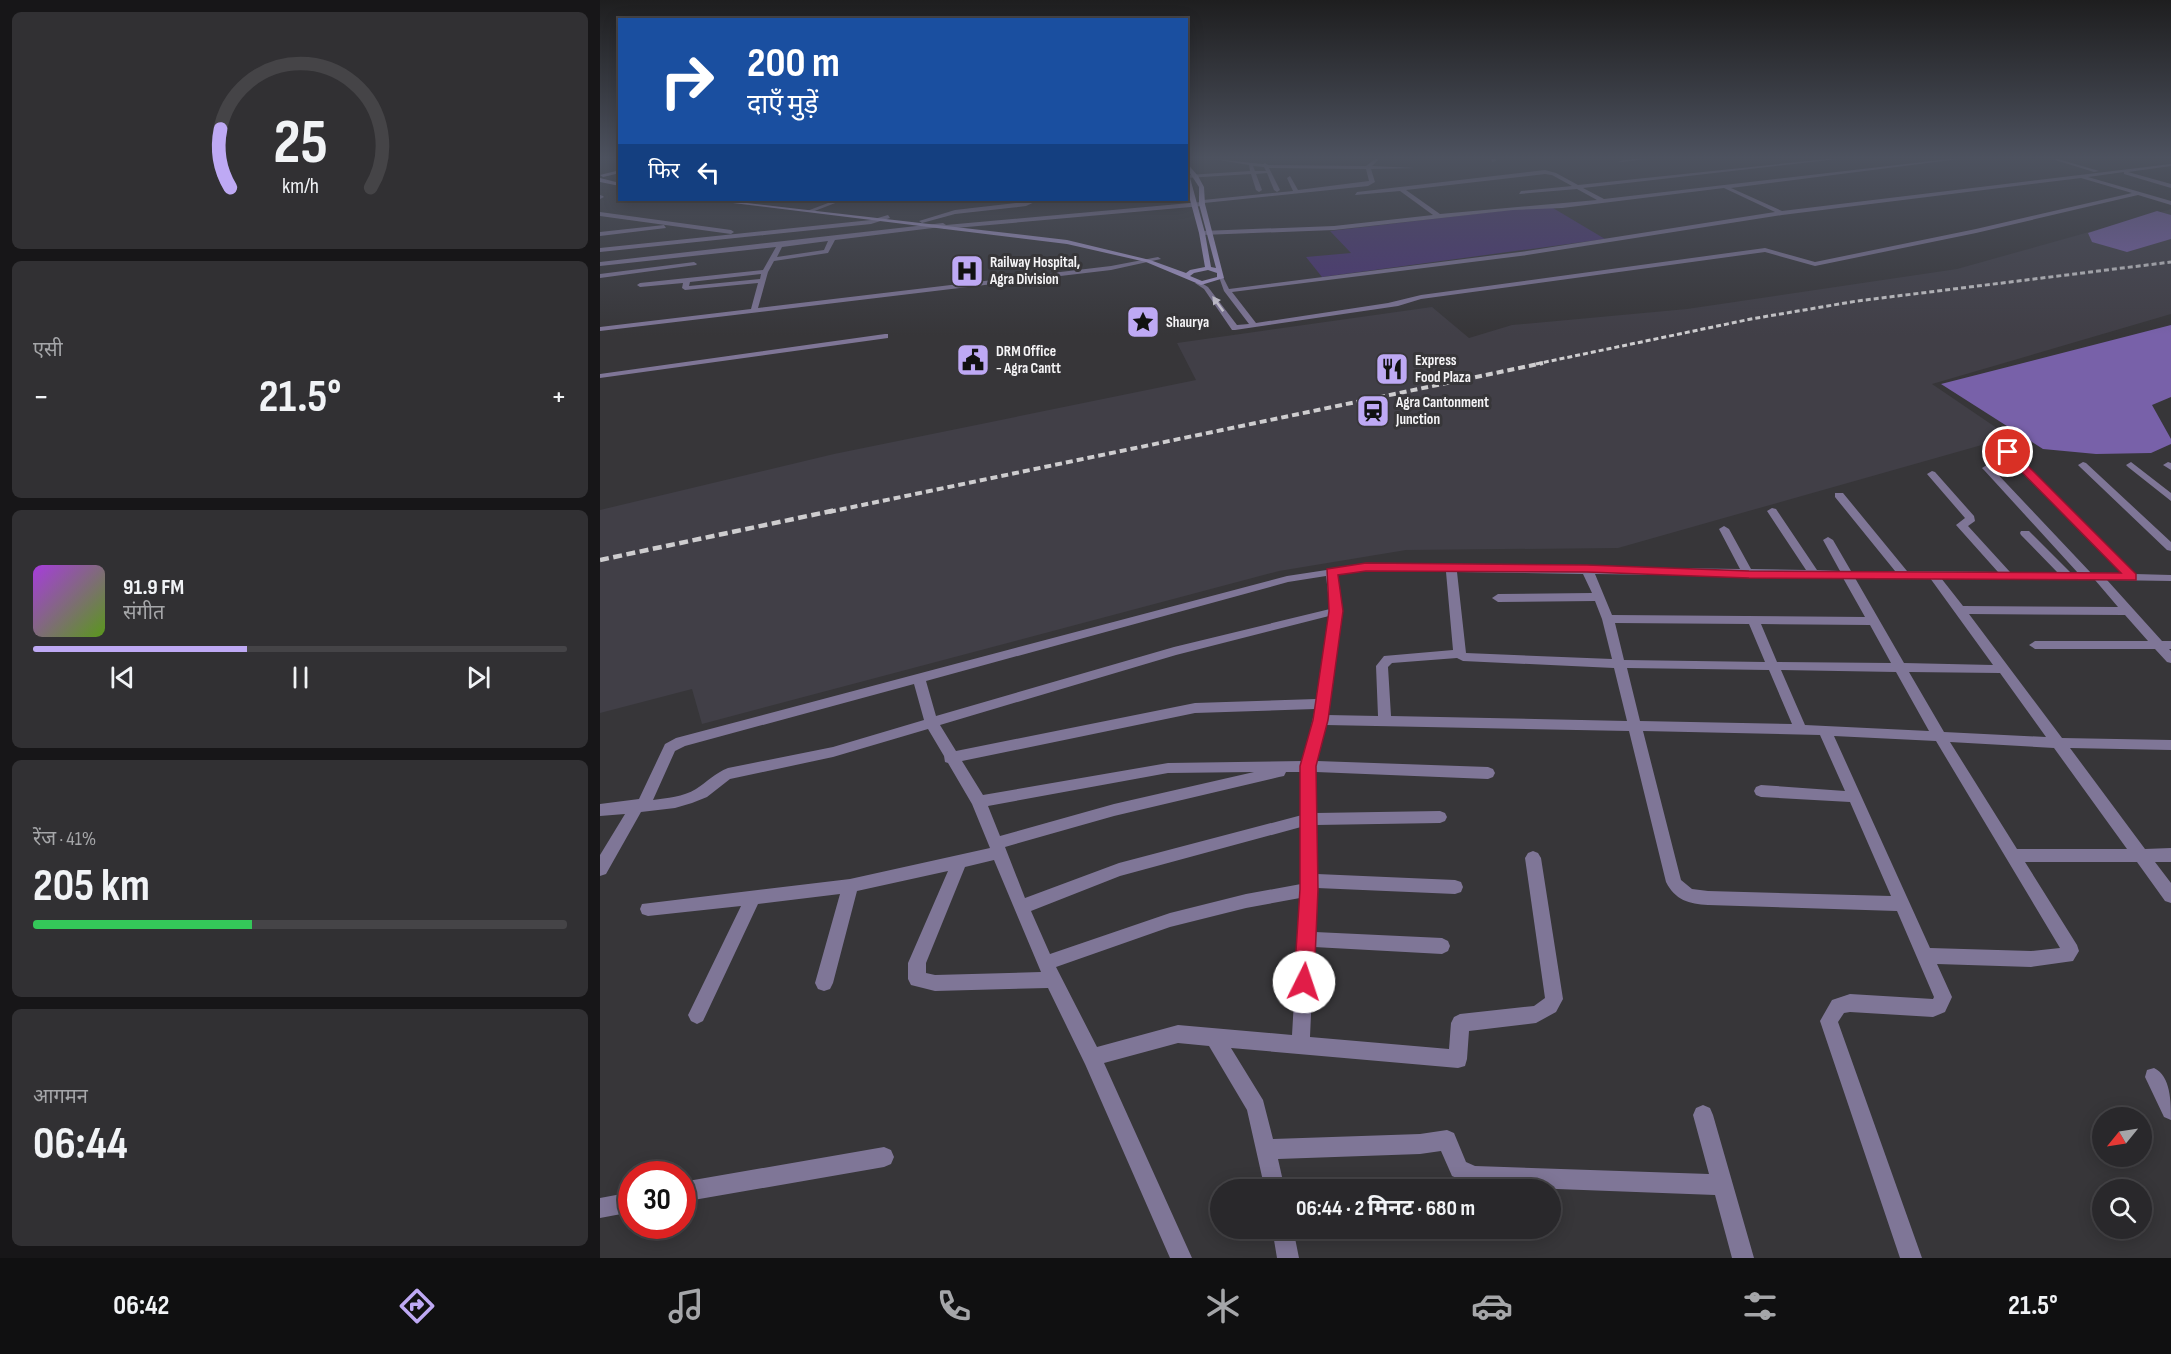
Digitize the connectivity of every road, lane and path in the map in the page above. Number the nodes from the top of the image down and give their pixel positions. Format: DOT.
graph roads {
  1 [pos="631,218"];
  2 [pos="880,218"];
  3 [pos="884,218"];
  4 [pos="934,218"];
  5 [pos="1044,218"];
  6 [pos="1199,218"];
  7 [pos="1204,218"];
  8 [pos="1424,218"];
  9 [pos="1752,218"];
  10 [pos="2030,218"];
  11 [pos="922,221"];
  12 [pos="684,224"];
  13 [pos="945,225"];
  14 [pos="959,225"];
  15 [pos="1997,225"];
  16 [pos="936,226"];
  17 [pos="1206,233"];
  18 [pos="600,234"];
  19 [pos="738,235"];
  20 [pos="832,239"];
  21 [pos="780,245"];
  22 [pos="1879,246"];
  23 [pos="1889,249"];
  24 [pos="600,250"];
  25 [pos="1793,256"];
  26 [pos="1158,258"];
  27 [pos="773,259"];
  28 [pos="1148,261"];
  29 [pos="600,264"];
  30 [pos="694,264"];
  31 [pos="1208,268"];
  32 [pos="765,272"];
  33 [pos="1189,273"];
  34 [pos="1221,275"];
  35 [pos="600,276"];
  36 [pos="687,280"];
  37 [pos="762,281"];
  38 [pos="1198,283"];
  39 [pos="640,285"];
  40 [pos="1227,291"];
  41 [pos="754,310"];
  42 [pos="1254,325"];
  43 [pos="600,328"];
  44 [pos="885,336"];
  45 [pos="600,376"];
  46 [pos="2008,452"];
  47 [pos="2083,465"];
  48 [pos="2131,465"];
  49 [pos="1987,468"];
  50 [pos="1932,474"];
  51 [pos="1839,495"];
  52 [pos="2171,498"];
  53 [pos="1772,511"];
  54 [pos="1724,529"];
  55 [pos="2025,533"];
  56 [pos="1828,540"];
  57 [pos="2171,548"];
  58 [pos="1451,569"];
  59 [pos="1587,569"];
  60 [pos="1331,572"];
  61 [pos="1749,574"];
  62 [pos="1933,574"];
  63 [pos="1815,575"];
  64 [pos="1848,575"];
  65 [pos="1904,575"];
  66 [pos="2007,575"];
  67 [pos="2069,577"];
  68 [pos="2093,577"];
  69 [pos="2132,577"];
  70 [pos="2171,578"];
  71 [pos="1598,597"];
  72 [pos="1498,598"];
  73 [pos="1959,610"];
  74 [pos="1336,611"];
  75 [pos="2128,611"];
  76 [pos="1608,618"];
  77 [pos="1753,620"];
  78 [pos="1873,621"];
  79 [pos="2035,645"];
  80 [pos="2158,645"];
  81 [pos="2171,645"];
  82 [pos="1460,654"];
  83 [pos="2171,659"];
  84 [pos="1619,664"];
  85 [pos="1775,667"];
  86 [pos="2003,669"];
  87 [pos="1901,670"];
  88 [pos="919,678"];
  89 [pos="1321,712"];
  90 [pos="1385,721"];
  91 [pos="931,723"];
  92 [pos="1635,728"];
  93 [pos="1801,730"];
  94 [pos="1825,730"];
  95 [pos="1939,735"];
  96 [pos="2060,743"];
  97 [pos="2171,745"];
  98 [pos="950,758"];
  99 [pos="1303,766"];
  100 [pos="1488,773"];
  101 [pos="1761,791"];
  102 [pos="1855,797"];
  103 [pos="979,802"];
  104 [pos="641,805"];
  105 [pos="600,810"];
  106 [pos="1440,817"];
  107 [pos="1309,819"];
  108 [pos="998,847"];
  109 [pos="2014,855"];
  110 [pos="2141,855"];
  111 [pos="2171,855"];
  112 [pos="1533,858"];
  113 [pos="959,862"];
  114 [pos="600,869"];
  115 [pos="1309,885"];
  116 [pos="850,886"];
  117 [pos="1455,887"];
  118 [pos="2171,896"];
  119 [pos="753,897"];
  120 [pos="1902,904"];
  121 [pos="1021,907"];
  122 [pos="648,909"];
  123 [pos="1307,939"];
  124 [pos="1442,946"];
  125 [pos="1925,956"];
  126 [pos="1046,963"];
  127 [pos="1053,980"];
  128 [pos="824,983"];
  129 [pos="697,1015"];
  130 [pos="1215,1038"];
  131 [pos="1300,1046"];
  132 [pos="1092,1057"];
  133 [pos="2154,1077"];
  134 [pos="2171,1110"];
  135 [pos="1703,1114"];
  136 [pos="1266,1149"];
  137 [pos="884,1157"];
  138 [pos="1273,1179"];
  139 [pos="1722,1185"];
  140 [pos="696,1190"];
  141 [pos="618,1205"];
  142 [pos="600,1208"];
  143 [pos="1284,1239"];
  144 [pos="1181,1258"];
  145 [pos="1288,1258"];
  146 [pos="1743,1258"];
  147 [pos="1911,1258"];
  1 -- 12 [label="street"];
  2 -- 3 [label="street"];
  3 -- 11 [label="street"];
  3 -- 16 [label="street"];
  3 -- 19 [label="street"];
  4 -- 11 [label="street"];
  5 -- 14 [label="street"];
  6 -- 17 [label="street"];
  7 -- 17 [label="street"];
  8 -- 17 [label="street"];
  9 -- 40 [label="street"];
  10 -- 15 [label="street"];
  11 -- 13 [label="street"];
  12 -- 18 [label="street"];
  12 -- 19 [label="street"];
  13 -- 14 [label="street"];
  13 -- 16 [label="street"];
  13 -- 28 [label="street"];
  14 -- 26 [label="street"];
  15 -- 22 [label="street"];
  15 -- 23 [label="street"];
  16 -- 20 [label="street"];
  17 -- 31 [label="street"];
  17 -- 34 [label="street"];
  19 -- 24 [label="street"];
  20 -- 21 [label="street"];
  20 -- 27 [label="street"];
  21 -- 27 [label="street"];
  21 -- 29 [label="street"];
  22 -- 23 [label="street"];
  22 -- 25 [label="street"];
  23 -- 25 [label="street"];
  25 -- 42 [label="street"];
  26 -- 28 [label="street"];
  26 -- 33 [label="street"];
  27 -- 32 [label="street"];
  28 -- 33 [label="street"];
  28 -- 41 [label="street"];
  30 -- 35 [label="street"];
  31 -- 33 [label="street"];
  31 -- 34 [label="street"];
  32 -- 36 [label="street"];
  32 -- 37 [label="street"];
  33 -- 38 [label="street"];
  34 -- 38 [label="street"];
  34 -- 40 [label="street"];
  36 -- 37 [label="street"];
  36 -- 39 [label="street"];
  37 -- 41 [label="street"];
  42 -- 38 [label="street, one-way"];
  40 -- 42 [label="street"];
  41 -- 43 [label="street"];
  44 -- 45 [label="street"];
  46 -- 69 [label="street"];
  47 -- 57 [label="street"];
  48 -- 52 [label="street"];
  49 -- 68 [label="street"];
  50 -- 66 [label="street"];
  51 -- 65 [label="street"];
  53 -- 63 [label="street"];
  54 -- 61 [label="street"];
  55 -- 67 [label="street"];
  56 -- 64 [label="street"];
  58 -- 59 [label="street"];
  58 -- 60 [label="street"];
  58 -- 82 [label="street"];
  59 -- 61 [label="street"];
  59 -- 71 [label="street"];
  60 -- 74 [label="street"];
  60 -- 88 [label="street"];
  61 -- 63 [label="street"];
  62 -- 65 [label="street"];
  62 -- 66 [label="street"];
  62 -- 73 [label="street"];
  63 -- 64 [label="street"];
  64 -- 65 [label="street"];
  64 -- 78 [label="street"];
  66 -- 67 [label="street"];
  67 -- 68 [label="street"];
  68 -- 69 [label="street"];
  68 -- 75 [label="street"];
  69 -- 70 [label="street"];
  71 -- 72 [label="street"];
  71 -- 76 [label="street"];
  73 -- 75 [label="street"];
  73 -- 86 [label="street"];
  74 -- 89 [label="street"];
  74 -- 91 [label="street"];
  75 -- 80 [label="street"];
  76 -- 77 [label="street"];
  76 -- 84 [label="street"];
  77 -- 78 [label="street"];
  77 -- 85 [label="street"];
  78 -- 87 [label="street"];
  79 -- 80 [label="street"];
  80 -- 81 [label="street"];
  80 -- 83 [label="street"];
  82 -- 84 [label="street"];
  82 -- 90 [label="street"];
  84 -- 85 [label="street"];
  84 -- 92 [label="street"];
  85 -- 87 [label="street"];
  85 -- 93 [label="street"];
  86 -- 87 [label="street"];
  86 -- 96 [label="street"];
  87 -- 95 [label="street"];
  88 -- 91 [label="street"];
  88 -- 104 [label="street"];
  89 -- 90 [label="street"];
  89 -- 98 [label="street"];
  89 -- 99 [label="street"];
  90 -- 92 [label="street"];
  91 -- 98 [label="street"];
  91 -- 104 [label="street"];
  92 -- 93 [label="street"];
  92 -- 120 [label="street"];
  93 -- 94 [label="street"];
  94 -- 95 [label="street"];
  94 -- 102 [label="street"];
  95 -- 96 [label="street"];
  95 -- 109 [label="street"];
  96 -- 97 [label="street"];
  96 -- 110 [label="street"];
  98 -- 103 [label="street"];
  99 -- 100 [label="street"];
  99 -- 103 [label="street"];
  99 -- 107 [label="street"];
  99 -- 108 [label="street"];
  101 -- 102 [label="street"];
  102 -- 120 [label="street"];
  103 -- 108 [label="street"];
  104 -- 105 [label="street"];
  104 -- 114 [label="street"];
  106 -- 107 [label="street"];
  107 -- 115 [label="street"];
  107 -- 121 [label="street"];
  108 -- 113 [label="street"];
  108 -- 121 [label="street"];
  109 -- 110 [label="street"];
  109 -- 125 [label="street"];
  110 -- 111 [label="street"];
  110 -- 118 [label="street"];
  112 -- 131 [label="street"];
  113 -- 116 [label="street"];
  113 -- 127 [label="street"];
  115 -- 117 [label="street"];
  115 -- 123 [label="street"];
  115 -- 126 [label="street"];
  116 -- 119 [label="street"];
  116 -- 128 [label="street"];
  119 -- 122 [label="street"];
  119 -- 129 [label="street"];
  120 -- 125 [label="street"];
  121 -- 126 [label="street"];
  123 -- 124 [label="street"];
  123 -- 131 [label="street"];
  125 -- 147 [label="street"];
  126 -- 127 [label="street"];
  127 -- 132 [label="street"];
  130 -- 131 [label="street"];
  130 -- 132 [label="street"];
  130 -- 136 [label="street"];
  132 -- 144 [label="street"];
  133 -- 134 [label="street"];
  135 -- 139 [label="street"];
  136 -- 138 [label="street"];
  136 -- 139 [label="street"];
  137 -- 140 [label="street"];
  139 -- 146 [label="street"];
  141 -- 142 [label="street"];
  143 -- 145 [label="street"];
}
